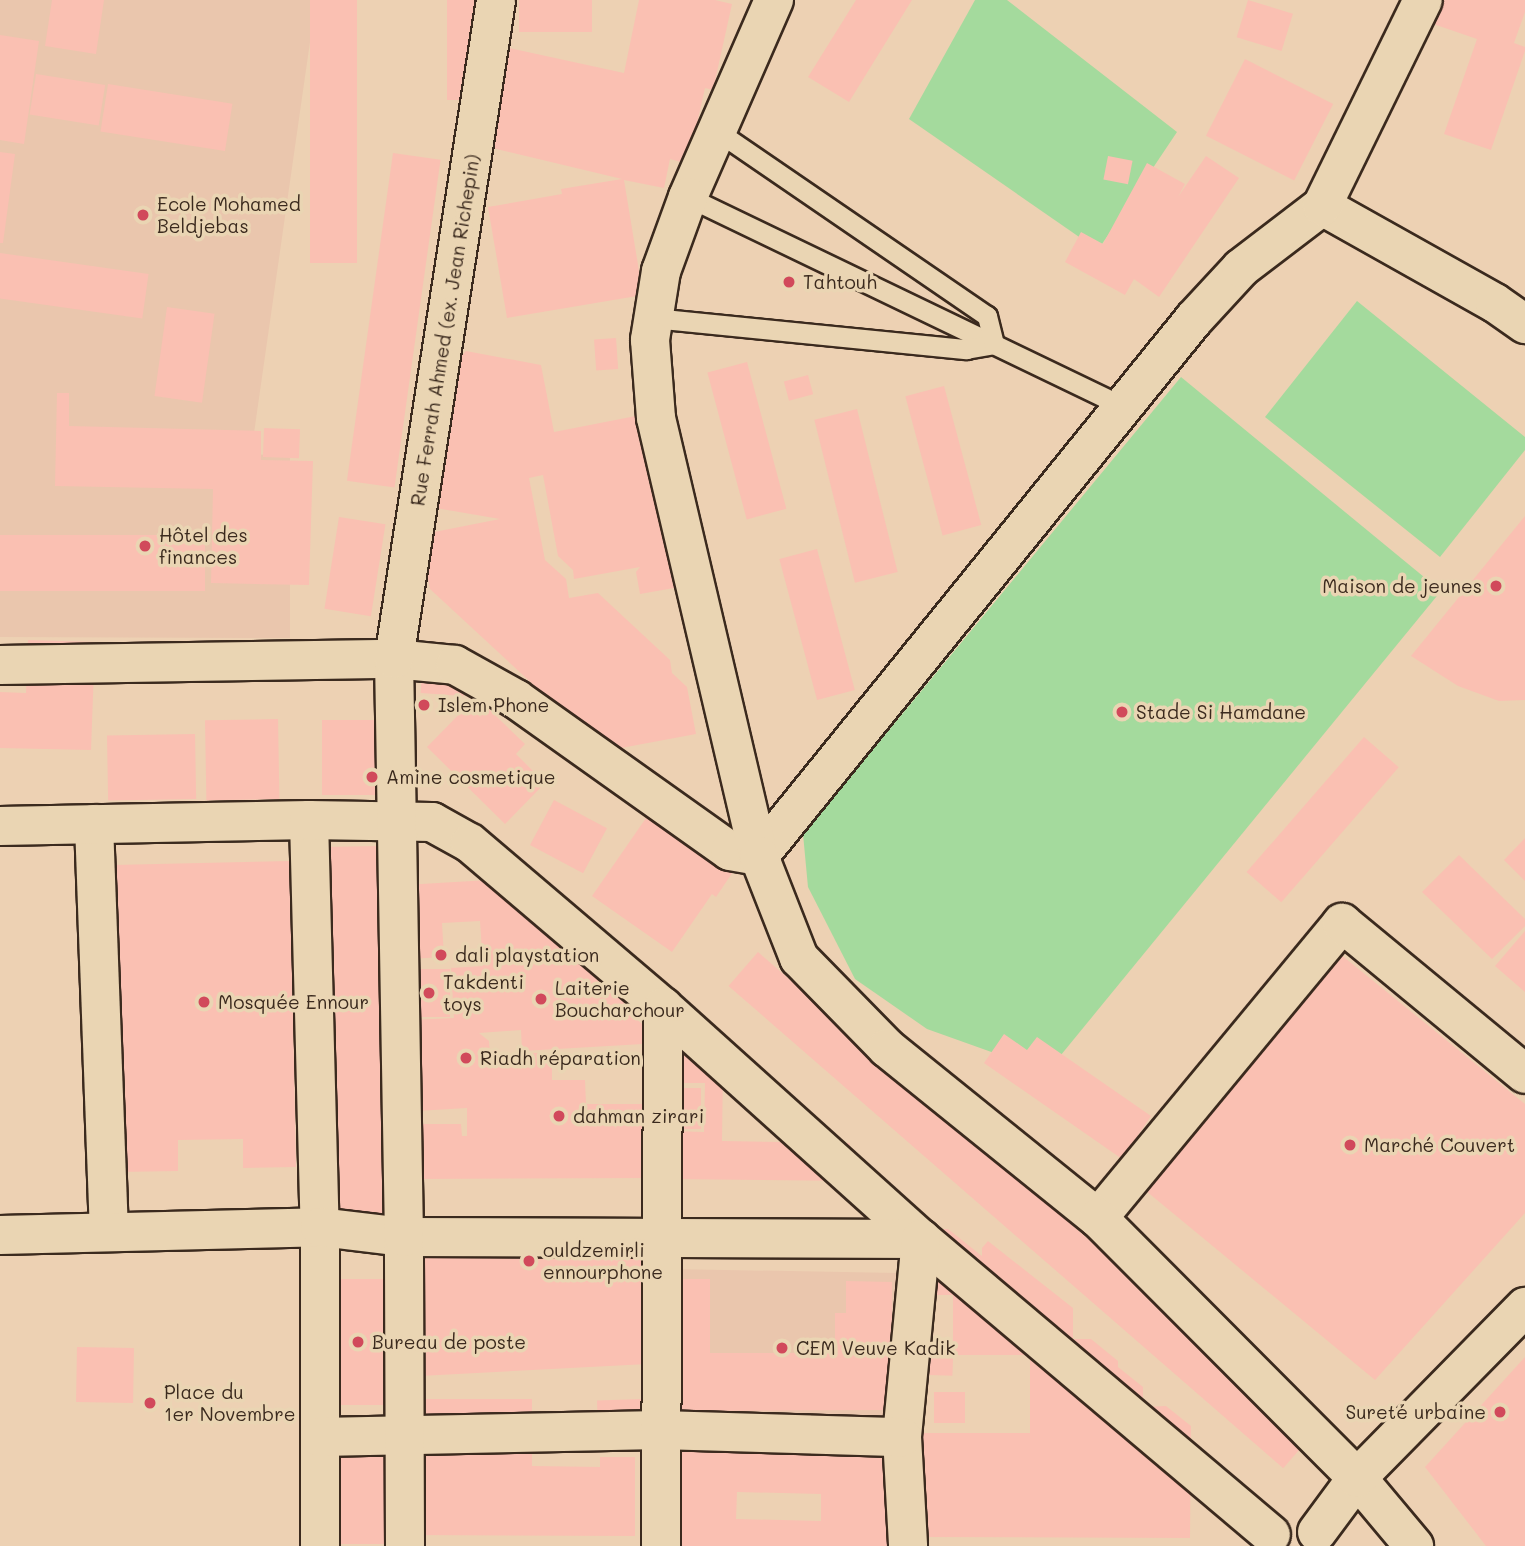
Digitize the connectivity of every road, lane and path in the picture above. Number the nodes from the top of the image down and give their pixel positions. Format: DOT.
graph roads {
  1 [pos="496,0"];
  2 [pos="774,0"];
  3 [pos="1423,0"];
  4 [pos="717,131"];
  5 [pos="688,197"];
  6 [pos="1322,206"];
  7 [pos="653,318"];
  8 [pos="1525,324"];
  9 [pos="994,344"];
  10 [pos="1123,406"];
  11 [pos="394,659"];
  12 [pos="0,665"];
  13 [pos="309,820"];
  14 [pos="397,821"];
  15 [pos="94,824"];
  16 [pos="0,826"];
  17 [pos="759,856"];
  18 [pos="663,1007"];
  19 [pos="1525,1074"];
  20 [pos="1098,1218"];
  21 [pos="320,1227"];
  22 [pos="109,1233"];
  23 [pos="0,1235"];
  24 [pos="404,1237"];
  25 [pos="664,1239"];
  26 [pos="921,1240"];
  27 [pos="1525,1307"];
  28 [pos="660,1430"];
  29 [pos="406,1435"];
  30 [pos="320,1437"];
  31 [pos="902,1437"];
  32 [pos="1357,1478"];
  33 [pos="1322,1539"];
  34 [pos="1267,1541"];
  35 [pos="320,1546"];
  36 [pos="405,1546"];
  37 [pos="661,1546"];
  38 [pos="908,1546"];
  39 [pos="1413,1546"];
  1 -- 11 [label="street, Rue Ferrah Ahmed (ex. Jean Richepin)"];
  2 -- 4 [label="street"];
  3 -- 6 [label="street"];
  4 -- 5 [label="street"];
  4 -- 9 [label="lane"];
  5 -- 7 [label="street"];
  5 -- 9 [label="lane"];
  6 -- 8 [label="street"];
  6 -- 10 [label="street"];
  7 -- 9 [label="lane"];
  7 -- 17 [label="street"];
  9 -- 10 [label="lane"];
  10 -- 17 [label="street"];
  11 -- 12 [label="street"];
  11 -- 14 [label="street, Rue Ferrah Ahmed (ex. Jean Richepin)"];
  11 -- 17 [label="street"];
  13 -- 14 [label="street"];
  13 -- 15 [label="street"];
  13 -- 21 [label="street"];
  14 -- 18 [label="street"];
  14 -- 24 [label="street, Rue Ferrah Ahmed (ex. Jean Richepin)"];
  15 -- 16 [label="street"];
  15 -- 22 [label="street"];
  17 -- 20 [label="street"];
  18 -- 25 [label="street"];
  18 -- 26 [label="street"];
  19 -- 20 [label="street"];
  20 -- 32 [label="street"];
  21 -- 22 [label="street"];
  21 -- 24 [label="street"];
  21 -- 30 [label="street"];
  22 -- 23 [label="street"];
  24 -- 25 [label="street"];
  24 -- 29 [label="street, Rue Ferrah Ahmed (ex. Jean Richepin)"];
  25 -- 26 [label="street"];
  25 -- 28 [label="street"];
  26 -- 31 [label="street"];
  26 -- 34 [label="street"];
  27 -- 32 [label="street"];
  28 -- 29 [label="street"];
  28 -- 31 [label="street"];
  28 -- 37 [label="street"];
  29 -- 30 [label="street"];
  29 -- 36 [label="street, Rue Ferrah Ahmed (ex. Jean Richepin)"];
  30 -- 35 [label="street"];
  31 -- 38 [label="street"];
  32 -- 33 [label="street"];
  32 -- 39 [label="street"];
  33 -- 34 [label="street"];
}
